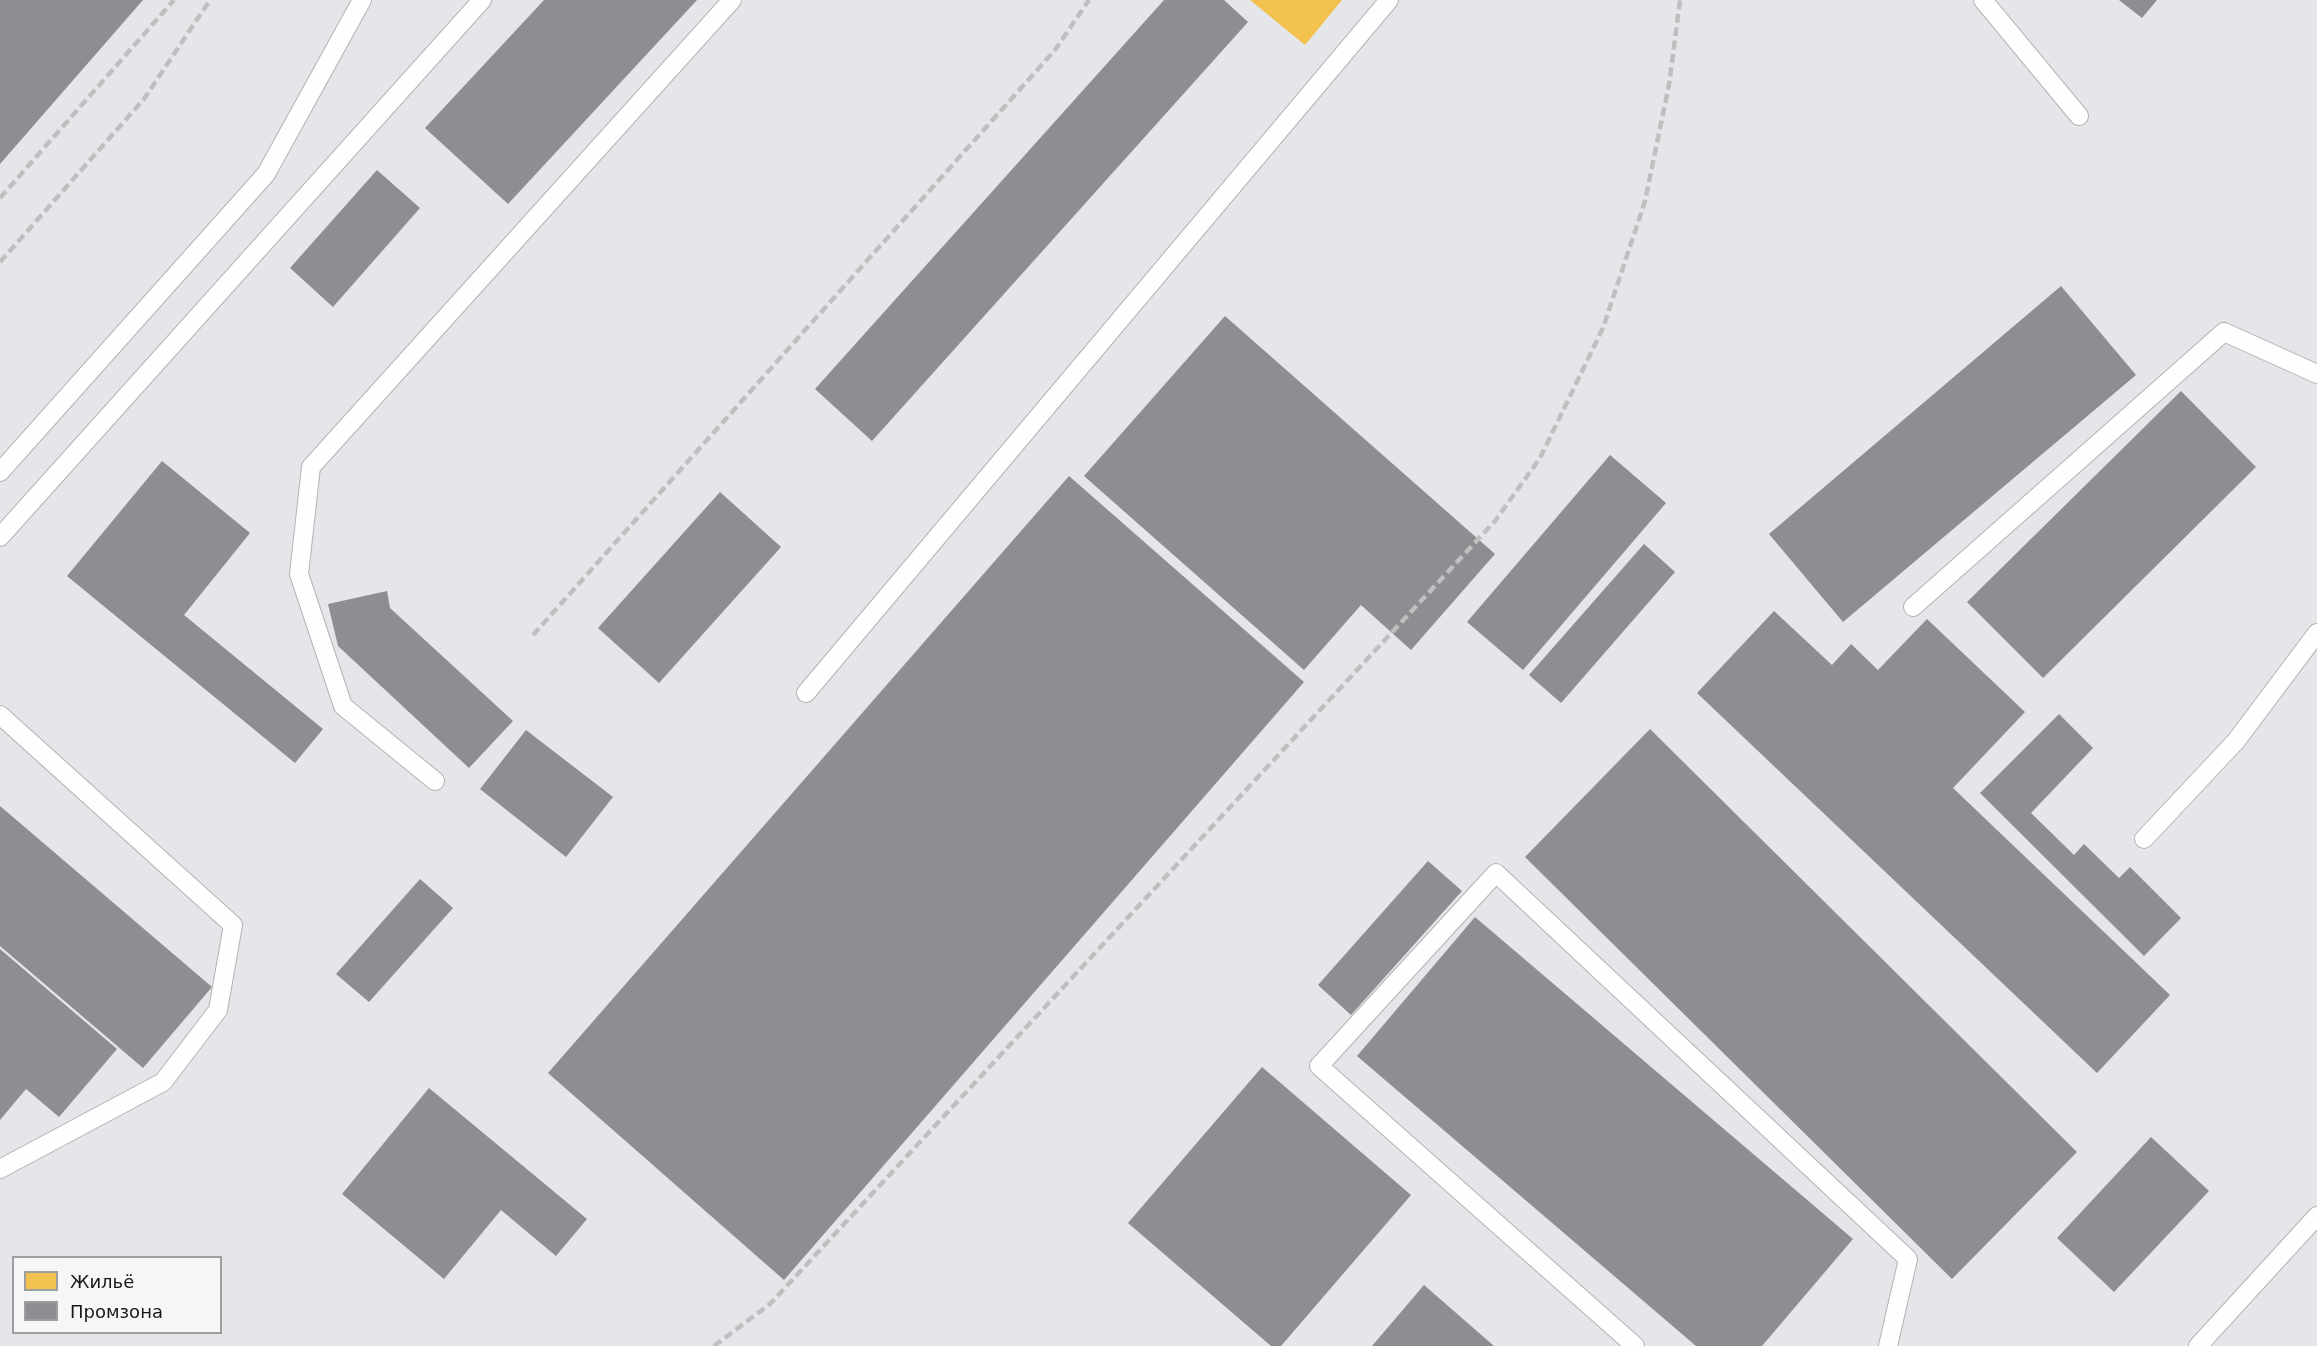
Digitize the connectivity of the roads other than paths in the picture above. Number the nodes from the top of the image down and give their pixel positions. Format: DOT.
graph roads {
  1 [pos="362,0"];
  2 [pos="482,0"];
  3 [pos="732,0"];
  4 [pos="1389,0"];
  5 [pos="1983,0"];
  6 [pos="2079,116"];
  7 [pos="2317,374"];
  8 [pos="0,472"];
  9 [pos="0,537"];
  10 [pos="1913,607"];
  11 [pos="2317,633"];
  12 [pos="806,693"];
  13 [pos="0,715"];
  14 [pos="435,781"];
  15 [pos="2144,839"];
  16 [pos="0,1169"];
  17 [pos="2317,1216"];
  18 [pos="1635,1346"];
  19 [pos="1888,1346"];
  20 [pos="2198,1346"];
  1 -- 8 [label="lane"];
  2 -- 9 [label="lane"];
  3 -- 14 [label="lane"];
  4 -- 12 [label="lane"];
  5 -- 6 [label="lane"];
  7 -- 10 [label="lane"];
  11 -- 15 [label="lane"];
  13 -- 16 [label="lane"];
  17 -- 20 [label="lane"];
  18 -- 19 [label="lane"];
}
